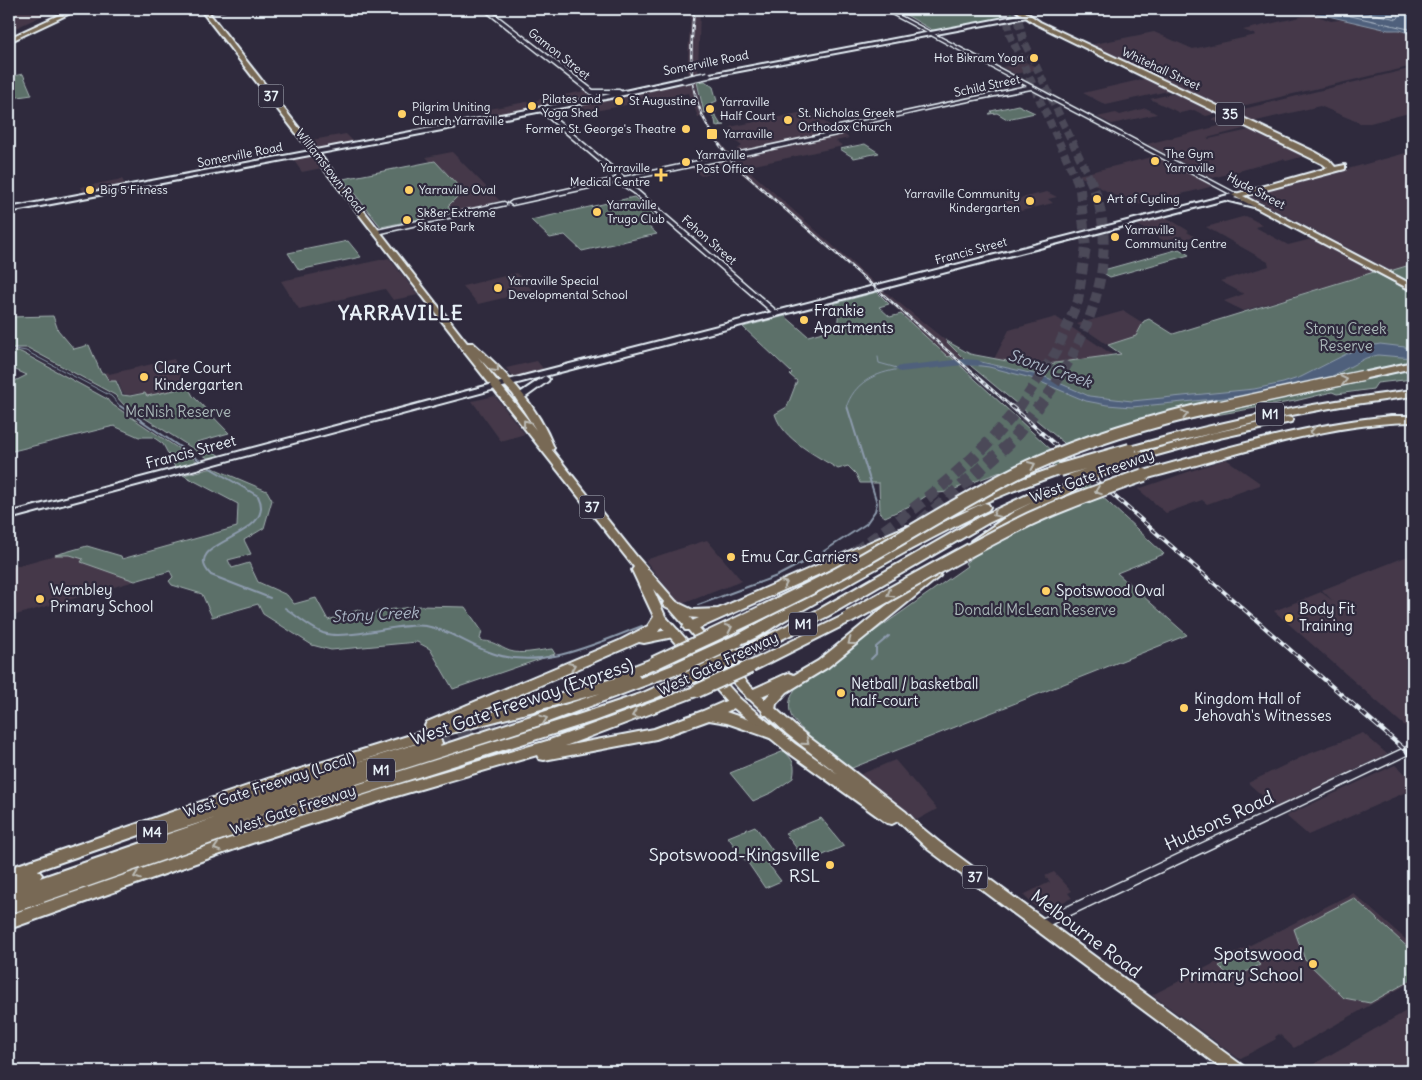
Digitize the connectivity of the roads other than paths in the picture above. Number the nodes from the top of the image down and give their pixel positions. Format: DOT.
graph roads {
  1 [pos="68,9"];
  2 [pos="76,9"];
  3 [pos="227,9"];
  4 [pos="485,9"];
  5 [pos="882,9"];
  6 [pos="205,10"];
  7 [pos="889,11"];
  8 [pos="1023,12"];
  9 [pos="932,34"];
  10 [pos="10,38"];
  11 [pos="684,79"];
  12 [pos="1032,87"];
  13 [pos="595,97"];
  14 [pos="541,109"];
  15 [pos="918,111"];
  16 [pos="840,129"];
  17 [pos="315,152"];
  18 [pos="1312,154"];
  19 [pos="1342,167"];
  20 [pos="1333,169"];
  21 [pos="620,179"];
  22 [pos="1236,194"];
  23 [pos="1222,198"];
  24 [pos="495,206"];
  25 [pos="1259,207"];
  26 [pos="9,210"];
  27 [pos="377,232"];
  28 [pos="1413,288"];
  29 [pos="777,314"];
  30 [pos="606,359"];
  31 [pos="1409,366"];
  32 [pos="545,379"];
  33 [pos="505,387"];
  34 [pos="1413,393"];
  35 [pos="520,398"];
  36 [pos="1413,401"];
  37 [pos="1413,419"];
  38 [pos="1134,453"];
  39 [pos="551,454"];
  40 [pos="1068,477"];
  41 [pos="9,516"];
  42 [pos="633,559"];
  43 [pos="670,603"];
  44 [pos="740,605"];
  45 [pos="660,618"];
  46 [pos="690,627"];
  47 [pos="673,633"];
  48 [pos="624,644"];
  49 [pos="835,653"];
  50 [pos="705,656"];
  51 [pos="681,671"];
  52 [pos="752,695"];
  53 [pos="736,702"];
  54 [pos="769,711"];
  55 [pos="708,715"];
  56 [pos="485,720"];
  57 [pos="772,734"];
  58 [pos="435,743"];
  59 [pos="1413,748"];
  60 [pos="254,789"];
  61 [pos="313,817"];
  62 [pos="912,828"];
  63 [pos="121,868"];
  64 [pos="9,874"];
  65 [pos="9,884"];
  66 [pos="9,896"];
  67 [pos="9,908"];
  68 [pos="9,918"];
  69 [pos="9,922"];
  70 [pos="1039,925"];
  71 [pos="1237,1071"];
  1 -- 10 [label="main road"];
  2 -- 10 [label="main road"];
  3 -- 6 [label="street"];
  4 -- 13 [label="street, Gamon Street"];
  5 -- 7 [label="street, Hyde Street"];
  6 -- 17 [label="main road, Williamstown Road / 37"];
  7 -- 9 [label="street, Hyde Street"];
  8 -- 9 [label="main road, Somerville Road"];
  8 -- 18 [label="main road, Whitehall Street / 35"];
  9 -- 11 [label="main road, Somerville Road, bridge"];
  9 -- 12 [label="street, Hyde Street"];
  11 -- 13 [label="main road, Somerville Road"];
  11 -- 13 [label="main road, Somerville Road"];
  12 -- 15 [label="street, Schild Street"];
  12 -- 22 [label="street, Hyde Street"];
  13 -- 14 [label="main road, Somerville Road"];
  14 -- 17 [label="main road, Somerville Road"];
  14 -- 21 [label="street, Fehon Street"];
  15 -- 16 [label="street, Schild Street"];
  16 -- 21 [label="street"];
  17 -- 26 [label="main road, Somerville Road"];
  17 -- 27 [label="main road, Williamstown Road / 37"];
  18 -- 19 [label="main road, Whitehall Street / 35"];
  18 -- 20 [label="main road, Whitehall Street / 35"];
  19 -- 20 [label="main road, Francis Street / 35"];
  20 -- 22 [label="main road, Francis Street / 35"];
  21 -- 24 [label="street"];
  21 -- 29 [label="street, Fehon Street"];
  22 -- 23 [label="main road, Francis Street"];
  22 -- 25 [label="main road, Hyde Street"];
  23 -- 25 [label="main road"];
  23 -- 29 [label="main road, Francis Street"];
  24 -- 27 [label="street"];
  25 -- 28 [label="main road, Hyde Street"];
  27 -- 33 [label="main road, Williamstown Road / 37"];
  29 -- 30 [label="main road, Francis Street"];
  30 -- 32 [label="main road, Francis Street"];
  30 -- 33 [label="main road, Francis Street"];
  56 -- 31 [label="highway, one-way, bridge"];
  32 -- 33 [label="main road, Francis Street"];
  32 -- 35 [label="main road"];
  33 -- 35 [label="main road, Williamstown Road / 37"];
  39 -- 33 [label="main road, Williamstown Road / 37, one-way"];
  33 -- 41 [label="main road, Francis Street"];
  34 -- 38 [label="highway, West Gate Freeway / M1"];
  35 -- 39 [label="main road, Williamstown Road / 37"];
  36 -- 38 [label="highway, West Gate Freeway / M1"];
  37 -- 61 [label="highway, M1, one-way, bridge"];
  38 -- 40 [label="highway, bridge"];
  38 -- 40 [label="highway, bridge"];
  39 -- 42 [label="main road, Williamstown Road / 37"];
  44 -- 40 [label="highway, one-way"];
  40 -- 49 [label="highway, one-way"];
  40 -- 50 [label="highway, West Gate Freeway / M1, bridge"];
  40 -- 51 [label="highway, West Gate Freeway / M1, one-way, bridge"];
  42 -- 43 [label="main road, Williamstown Road / 37"];
  42 -- 45 [label="main road, Williamstown Road / 37"];
  43 -- 44 [label="highway"];
  43 -- 46 [label="main road, Williamstown Road / 37"];
  44 -- 46 [label="highway"];
  45 -- 47 [label="main road, Williamstown Road / 37"];
  45 -- 48 [label="highway"];
  46 -- 47 [label="main road"];
  46 -- 52 [label="main road, Melbourne Road / 37"];
  47 -- 48 [label="highway"];
  47 -- 53 [label="main road, Williamstown Road / 37"];
  60 -- 48 [label="highway, one-way"];
  49 -- 52 [label="highway"];
  49 -- 54 [label="highway"];
  50 -- 51 [label="highway, West Gate Freeway (Express) / M1, bridge"];
  51 -- 56 [label="highway, West Gate Freeway (Local) / M1"];
  51 -- 63 [label="highway, West Gate Freeway / M1"];
  66 -- 51 [label="highway, West Gate Freeway (Express) / M1, one-way"];
  52 -- 53 [label="main road"];
  52 -- 54 [label="main road, Melbourne Road / 37"];
  53 -- 55 [label="highway"];
  53 -- 57 [label="main road, Melbourne Road / 37"];
  54 -- 62 [label="main road, Melbourne Road / 37, one-way"];
  55 -- 57 [label="highway"];
  55 -- 61 [label="highway"];
  56 -- 60 [label="highway, West Gate Freeway (Local) / M1"];
  57 -- 62 [label="main road, Melbourne Road / 37"];
  58 -- 65 [label="highway, M4"];
  59 -- 70 [label="street, Hudsons Road"];
  60 -- 64 [label="highway, West Gate Freeway (Local) / M1"];
  61 -- 69 [label="highway, M1, one-way"];
  62 -- 70 [label="main road, Melbourne Road / 37"];
  63 -- 67 [label="highway, M1"];
  63 -- 68 [label="highway, M1"];
  70 -- 71 [label="main road, Melbourne Road / 37"];
}
